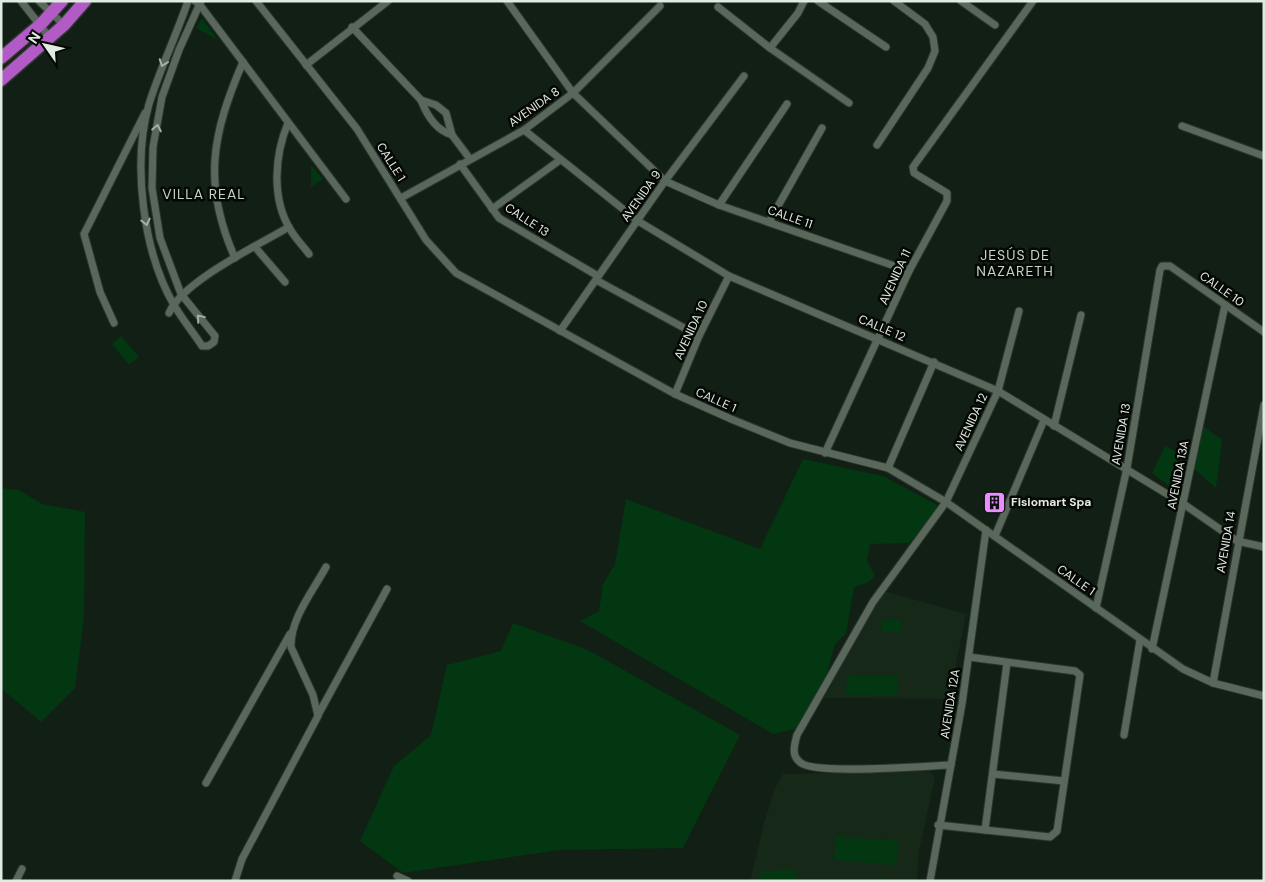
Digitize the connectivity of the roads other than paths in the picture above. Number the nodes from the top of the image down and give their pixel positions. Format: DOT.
graph roads {
  1 [pos="21,1"];
  2 [pos="39,1"];
  3 [pos="62,1"];
  4 [pos="85,1"];
  5 [pos="188,1"];
  6 [pos="256,1"];
  7 [pos="388,1"];
  8 [pos="507,1"];
  9 [pos="804,1"];
  10 [pos="818,1"];
  11 [pos="894,1"];
  12 [pos="961,1"];
  13 [pos="1033,1"];
  14 [pos="199,2"];
  15 [pos="660,6"];
  16 [pos="718,7"];
  17 [pos="52,13"];
  18 [pos="41,24"];
  19 [pos="64,24"];
  20 [pos="995,25"];
  21 [pos="352,27"];
  22 [pos="50,38"];
  23 [pos="170,46"];
  24 [pos="886,47"];
  25 [pos="770,48"];
  26 [pos="179,50"];
  27 [pos="1,58"];
  28 [pos="243,62"];
  29 [pos="306,65"];
  30 [pos="744,76"];
  31 [pos="1,80"];
  32 [pos="573,93"];
  33 [pos="154,94"];
  34 [pos="162,96"];
  35 [pos="421,100"];
  36 [pos="149,103"];
  37 [pos="849,103"];
  38 [pos="787,104"];
  39 [pos="288,123"];
  40 [pos="1182,126"];
  41 [pos="822,128"];
  42 [pos="524,130"];
  43 [pos="452,135"];
  44 [pos="876,145"];
  45 [pos="142,146"];
  46 [pos="153,147"];
  47 [pos="1264,156"];
  48 [pos="470,159"];
  49 [pos="560,160"];
  50 [pos="460,164"];
  51 [pos="665,181"];
  52 [pos="141,188"];
  53 [pos="152,188"];
  54 [pos="401,198"];
  55 [pos="346,199"];
  56 [pos="719,205"];
  57 [pos="492,209"];
  58 [pos="638,221"];
  59 [pos="769,222"];
  60 [pos="289,228"];
  61 [pos="160,238"];
  62 [pos="151,242"];
  63 [pos="255,247"];
  64 [pos="309,254"];
  65 [pos="235,258"];
  66 [pos="1166,265"];
  67 [pos="909,271"];
  68 [pos="729,276"];
  69 [pos="597,278"];
  70 [pos="285,282"];
  71 [pos="181,294"];
  72 [pos="173,303"];
  73 [pos="1226,306"];
  74 [pos="1019,310"];
  75 [pos="169,313"];
  76 [pos="1081,315"];
  77 [pos="114,323"];
  78 [pos="560,332"];
  79 [pos="1264,332"];
  80 [pos="700,336"];
  81 [pos="879,339"];
  82 [pos="934,362"];
  83 [pos="998,391"];
  84 [pos="675,394"];
  85 [pos="1264,405"];
  86 [pos="1044,420"];
  87 [pos="1054,426"];
  88 [pos="826,453"];
  89 [pos="888,468"];
  90 [pos="1127,468"];
  91 [pos="946,502"];
  92 [pos="1185,505"];
  93 [pos="986,530"];
  94 [pos="995,536"];
  95 [pos="1237,541"];
  96 [pos="1264,547"];
  97 [pos="326,567"];
  98 [pos="387,589"];
  99 [pos="1096,608"];
  100 [pos="294,627"];
  101 [pos="1140,640"];
  102 [pos="1152,649"];
  103 [pos="969,657"];
  104 [pos="1007,663"];
  105 [pos="1213,683"];
  106 [pos="1264,696"];
  107 [pos="318,716"];
  108 [pos="1124,735"];
  109 [pos="952,765"];
  110 [pos="993,774"];
  111 [pos="1064,781"];
  112 [pos="206,783"];
  113 [pos="938,825"];
  114 [pos="985,830"];
  115 [pos="22,869"];
  116 [pos="397,876"];
  117 [pos="16,881"];
  118 [pos="235,881"];
  119 [pos="408,881"];
  120 [pos="930,881"];
  1 -- 18 [label="street"];
  2 -- 17 [label="street"];
  3 -- 17 [label="highway"];
  4 -- 19 [label="highway"];
  5 -- 23 [label="street"];
  6 -- 29 [label="street, CALLE 1"];
  7 -- 21 [label="street"];
  8 -- 32 [label="street, CALLE 11"];
  9 -- 25 [label="street"];
  10 -- 24 [label="street"];
  11 -- 44 [label="street"];
  12 -- 20 [label="street"];
  13 -- 67 [label="street, AVENIDA 11"];
  14 -- 26 [label="street"];
  14 -- 28 [label="street"];
  15 -- 32 [label="street, AVENIDA 8"];
  16 -- 25 [label="street"];
  17 -- 18 [label="highway"];
  17 -- 19 [label="street"];
  18 -- 22 [label="street"];
  18 -- 27 [label="highway"];
  19 -- 22 [label="highway"];
  21 -- 29 [label="street"];
  21 -- 35 [label="street"];
  22 -- 31 [label="highway"];
  23 -- 26 [label="street"];
  23 -- 33 [label="street, one-way"];
  25 -- 37 [label="street"];
  26 -- 34 [label="street"];
  28 -- 39 [label="street"];
  28 -- 65 [label="street"];
  29 -- 54 [label="street, CALLE 1"];
  30 -- 51 [label="street, AVENIDA 9"];
  32 -- 42 [label="street, AVENIDA 8"];
  32 -- 51 [label="street, CALLE 11"];
  33 -- 34 [label="street"];
  33 -- 36 [label="street"];
  46 -- 34 [label="street, one-way"];
  35 -- 43 [label="street"];
  35 -- 43 [label="street"];
  36 -- 45 [label="street"];
  36 -- 77 [label="street"];
  38 -- 56 [label="street"];
  39 -- 55 [label="street"];
  39 -- 60 [label="street"];
  40 -- 47 [label="street"];
  41 -- 59 [label="street"];
  42 -- 48 [label="street, AVENIDA 8"];
  42 -- 49 [label="street, CALLE 12"];
  43 -- 48 [label="street"];
  45 -- 46 [label="street"];
  45 -- 52 [label="street"];
  46 -- 53 [label="street"];
  48 -- 50 [label="street, AVENIDA 8"];
  49 -- 57 [label="street"];
  49 -- 58 [label="street, CALLE 12"];
  50 -- 54 [label="street, AVENIDA 8"];
  50 -- 57 [label="street, CALLE 13"];
  51 -- 56 [label="street, CALLE 11"];
  51 -- 58 [label="street, AVENIDA 9"];
  52 -- 53 [label="street"];
  52 -- 62 [label="street, one-way"];
  53 -- 61 [label="street"];
  54 -- 78 [label="street, CALLE 1"];
  56 -- 59 [label="street, CALLE 11"];
  57 -- 69 [label="street, CALLE 13"];
  58 -- 68 [label="street, CALLE 12"];
  58 -- 69 [label="street, AVENIDA 9"];
  59 -- 67 [label="street, CALLE 11"];
  60 -- 63 [label="street"];
  60 -- 64 [label="street"];
  61 -- 62 [label="street"];
  61 -- 71 [label="street"];
  62 -- 72 [label="street"];
  63 -- 65 [label="street"];
  63 -- 70 [label="street"];
  65 -- 71 [label="street"];
  66 -- 73 [label="street, CALLE 10"];
  66 -- 90 [label="street, AVENIDA 13"];
  67 -- 81 [label="street, AVENIDA 11"];
  68 -- 80 [label="street, AVENIDA 10"];
  68 -- 81 [label="street, CALLE 12"];
  69 -- 78 [label="street, AVENIDA 9"];
  69 -- 80 [label="street, CALLE 13"];
  71 -- 72 [label="street"];
  72 -- 71 [label="street, one-way"];
  72 -- 75 [label="street"];
  73 -- 79 [label="street, CALLE 10"];
  73 -- 92 [label="street, AVENIDA 13A"];
  74 -- 83 [label="street, AVENIDA 12"];
  76 -- 87 [label="street"];
  78 -- 84 [label="street, CALLE 1"];
  80 -- 84 [label="street, AVENIDA 10"];
  81 -- 82 [label="street, CALLE 12"];
  81 -- 88 [label="street, AVENIDA 11"];
  82 -- 83 [label="street, CALLE 12"];
  82 -- 89 [label="street"];
  83 -- 86 [label="street, CALLE 12"];
  83 -- 91 [label="street, AVENIDA 12"];
  84 -- 88 [label="street, CALLE 1"];
  85 -- 95 [label="street, AVENIDA 14"];
  86 -- 87 [label="street, CALLE 12"];
  86 -- 94 [label="street"];
  87 -- 90 [label="street, CALLE 12"];
  88 -- 89 [label="street, CALLE 1"];
  89 -- 91 [label="street, CALLE 1"];
  90 -- 92 [label="street, CALLE 12"];
  90 -- 99 [label="street, AVENIDA 13"];
  91 -- 93 [label="street, CALLE 1"];
  91 -- 109 [label="street, AVENIDA 12"];
  92 -- 95 [label="street, CALLE 12"];
  92 -- 102 [label="street, AVENIDA 13A"];
  93 -- 94 [label="street, CALLE 1"];
  93 -- 103 [label="street, AVENIDA 12A"];
  94 -- 99 [label="street, CALLE 1"];
  95 -- 96 [label="street"];
  95 -- 105 [label="street, AVENIDA 14"];
  97 -- 100 [label="street"];
  98 -- 107 [label="street"];
  99 -- 101 [label="street, CALLE 1"];
  100 -- 107 [label="street"];
  100 -- 112 [label="street"];
  101 -- 102 [label="street, CALLE 1"];
  101 -- 108 [label="street"];
  102 -- 105 [label="street, CALLE 1"];
  103 -- 104 [label="street"];
  103 -- 109 [label="street, AVENIDA 12A"];
  104 -- 110 [label="street"];
  104 -- 111 [label="street"];
  105 -- 106 [label="street, CALLE 1"];
  107 -- 118 [label="street"];
  109 -- 113 [label="street, AVENIDA 12A"];
  110 -- 111 [label="street"];
  110 -- 114 [label="street"];
  111 -- 114 [label="street"];
  113 -- 114 [label="street"];
  113 -- 120 [label="street, AVENIDA 12A"];
  115 -- 117 [label="street"];
  116 -- 119 [label="street"];
}
